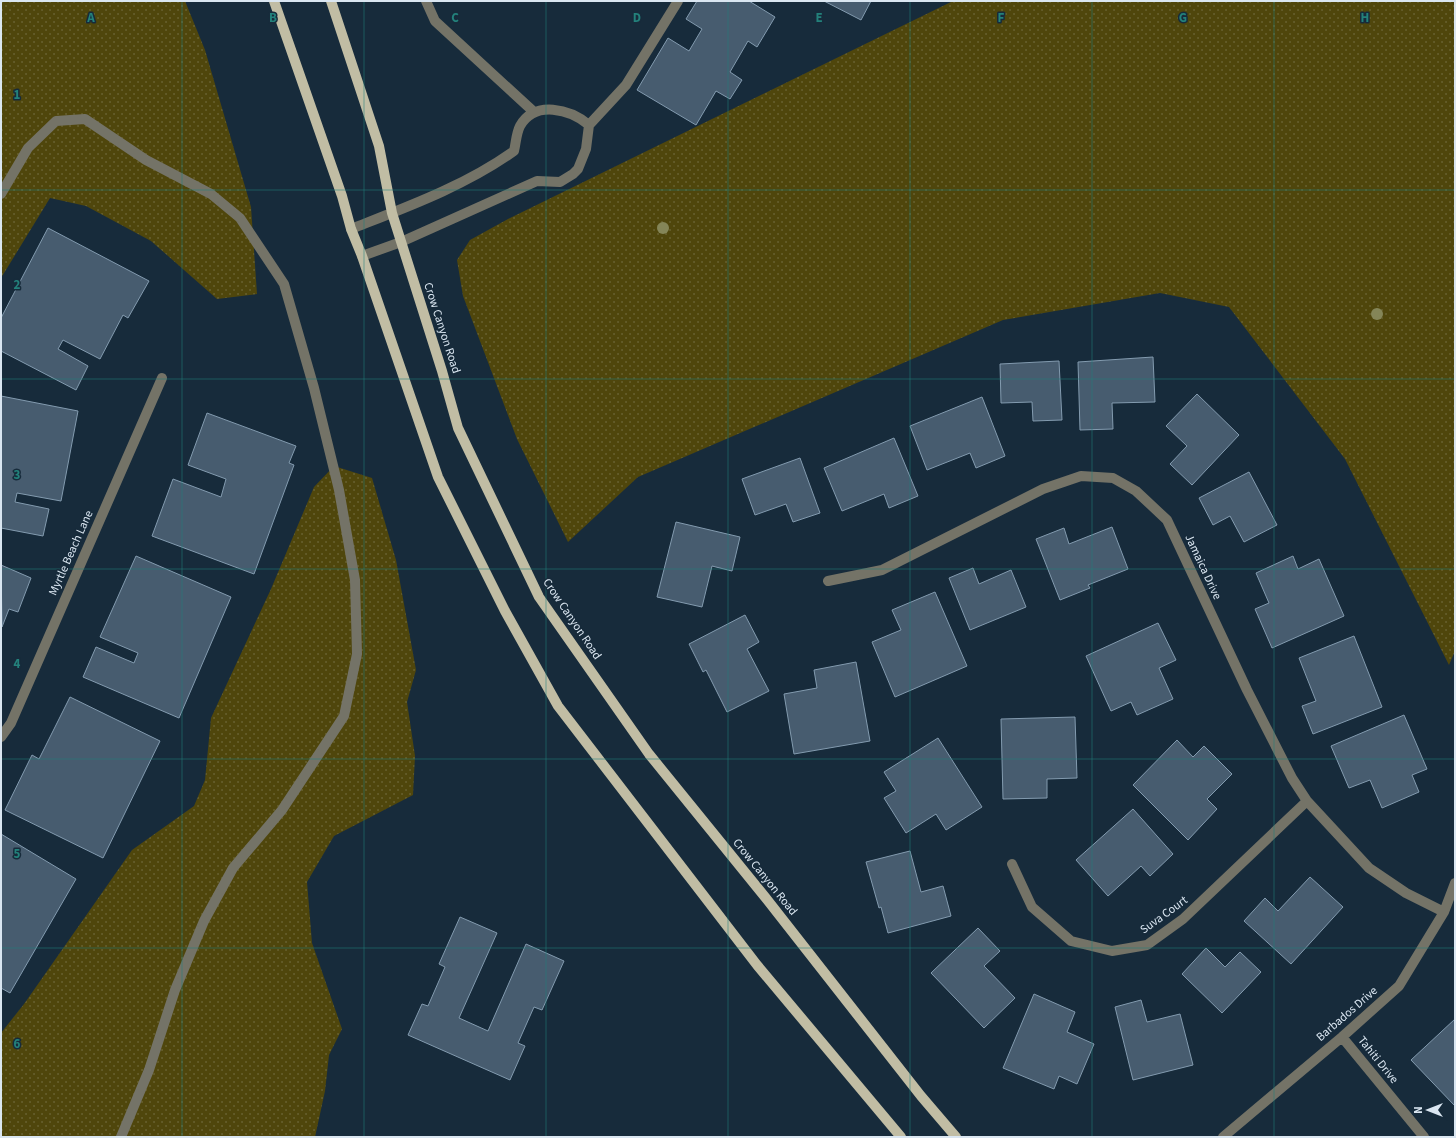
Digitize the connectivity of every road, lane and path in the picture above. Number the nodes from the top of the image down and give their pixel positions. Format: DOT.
graph roads {
  1 [pos="274,1"];
  2 [pos="331,1"];
  3 [pos="426,1"];
  4 [pos="678,1"];
  5 [pos="534,112"];
  6 [pos="588,125"];
  7 [pos="1,194"];
  8 [pos="392,213"];
  9 [pos="351,229"];
  10 [pos="401,242"];
  11 [pos="362,256"];
  12 [pos="162,378"];
  13 [pos="828,581"];
  14 [pos="1,737"];
  15 [pos="1307,802"];
  16 [pos="1012,864"];
  17 [pos="1455,883"];
  18 [pos="1444,912"];
  19 [pos="1342,1037"];
  20 [pos="120,1137"];
  21 [pos="901,1137"];
  22 [pos="956,1137"];
  23 [pos="1223,1137"];
  24 [pos="1424,1137"];
  1 -- 9 [label="main road"];
  2 -- 8 [label="main road, Crow Canyon Road"];
  3 -- 5 [label="street"];
  4 -- 6 [label="street"];
  5 -- 6 [label="street"];
  5 -- 8 [label="street"];
  6 -- 10 [label="street"];
  7 -- 20 [label="street"];
  8 -- 9 [label="street"];
  8 -- 10 [label="main road, Crow Canyon Road"];
  9 -- 11 [label="main road"];
  10 -- 11 [label="street"];
  10 -- 22 [label="main road, Crow Canyon Road"];
  11 -- 21 [label="main road"];
  12 -- 14 [label="street, Myrtle Beach Lane"];
  13 -- 15 [label="street, Jamaica Drive"];
  15 -- 16 [label="street, Suva Court"];
  15 -- 18 [label="street, Jamaica Drive"];
  17 -- 18 [label="street, Barbados Drive"];
  18 -- 19 [label="street, Barbados Drive"];
  19 -- 23 [label="street, Barbados Drive"];
  19 -- 24 [label="street, Tahiti Drive"];
}
